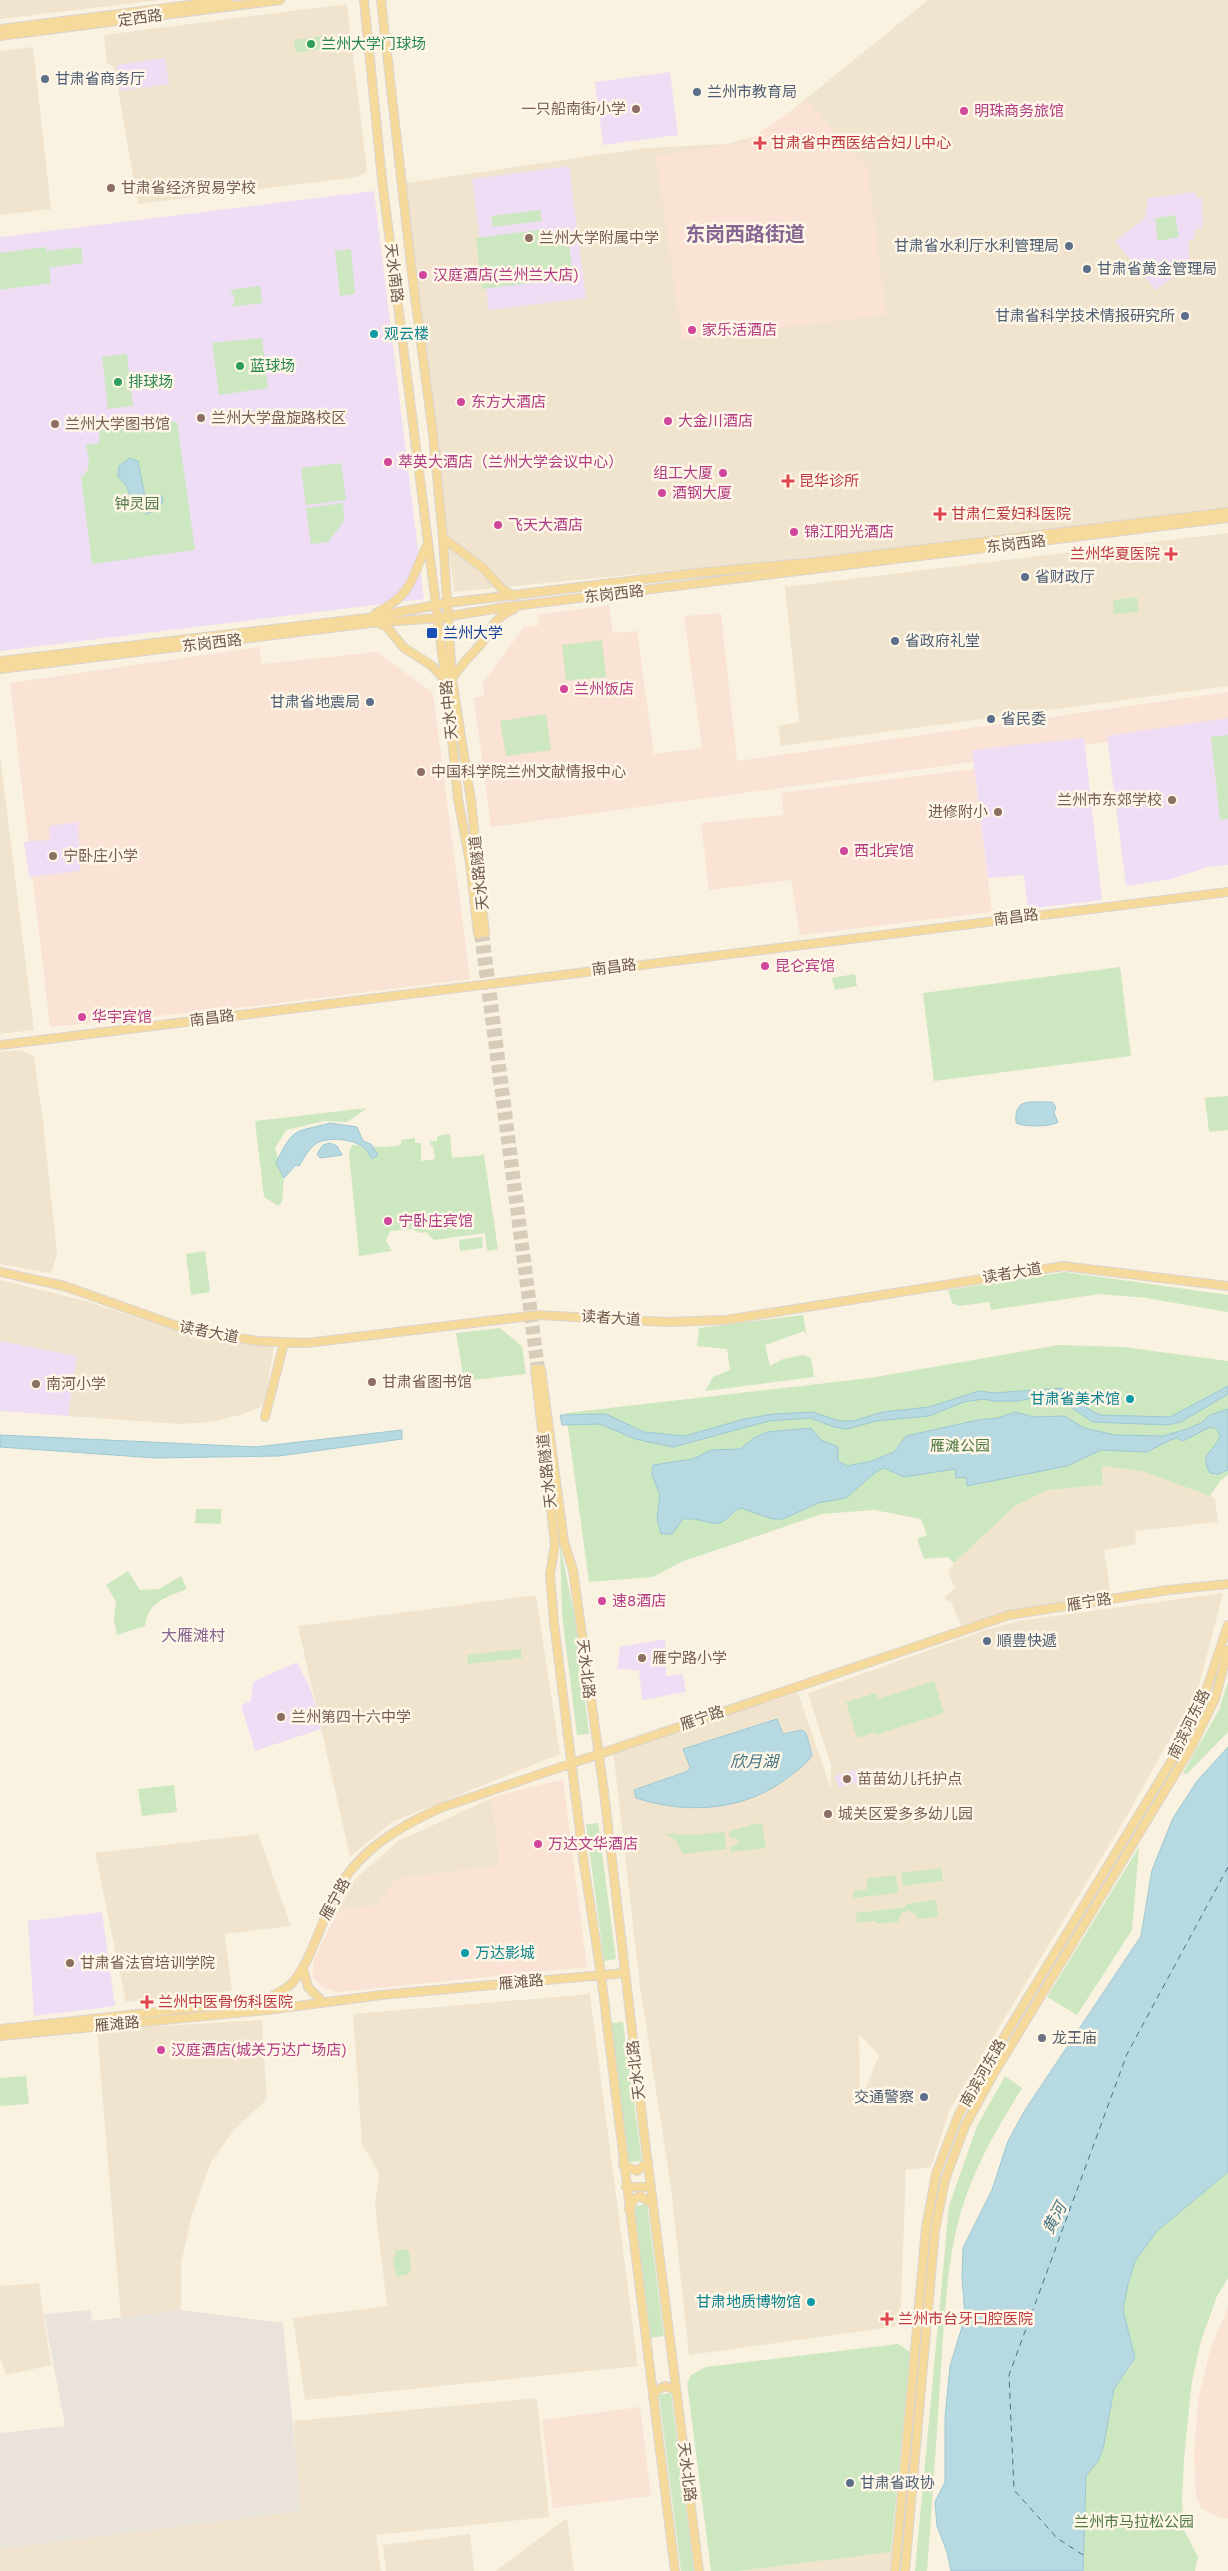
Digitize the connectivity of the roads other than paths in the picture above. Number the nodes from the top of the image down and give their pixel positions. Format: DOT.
graph roads {
  1 [pos="229,0"];
  2 [pos="280,0"];
  3 [pos="364,0"];
  4 [pos="381,0"];
  5 [pos="0,29"];
  6 [pos="0,36"];
  7 [pos="1228,512"];
  8 [pos="1228,518"];
  9 [pos="1196,522"];
  10 [pos="1228,522"];
  11 [pos="443,538"];
  12 [pos="428,543"];
  13 [pos="514,596"];
  14 [pos="446,603"];
  15 [pos="536,603"];
  16 [pos="436,605"];
  17 [pos="448,616"];
  18 [pos="438,618"];
  19 [pos="369,620"];
  20 [pos="0,660"];
  21 [pos="0,669"];
  22 [pos="449,680"];
  23 [pos="472,814"];
  24 [pos="460,816"];
  25 [pos="1228,892"];
  26 [pos="0,1045"];
  27 [pos="0,1272"];
  28 [pos="1228,1286"];
  29 [pos="284,1343"];
  30 [pos="265,1417"];
  31 [pos="573,1570"];
  32 [pos="550,1574"];
  33 [pos="1228,1584"];
  34 [pos="1228,1625"];
  35 [pos="1228,1650"];
  36 [pos="598,1755"];
  37 [pos="572,1763"];
  38 [pos="303,1968"];
  39 [pos="625,1973"];
  40 [pos="601,1975"];
  41 [pos="266,2000"];
  42 [pos="322,2001"];
  43 [pos="0,2029"];
  44 [pos="0,2036"];
  45 [pos="648,2162"];
  46 [pos="623,2164"];
  47 [pos="626,2186"];
  48 [pos="651,2187"];
  49 [pos="653,2204"];
  50 [pos="629,2209"];
  51 [pos="677,2394"];
  52 [pos="653,2398"];
  53 [pos="675,2571"];
  54 [pos="699,2571"];
  55 [pos="895,2571"];
  56 [pos="905,2571"];
  1 -- 5 [label="main road, 定西路"];
  2 -- 6 [label="main road, 定西路"];
  3 -- 12 [label="main road, 天水南路"];
  4 -- 11 [label="main road, 天水南路"];
  7 -- 13 [label="main road, 东岗西路"];
  8 -- 9 [label="main road, 东岗西路"];
  9 -- 10 [label="main road"];
  9 -- 15 [label="main road, 东岗西路"];
  11 -- 13 [label="main road"];
  11 -- 14 [label="main road, 天水南路"];
  12 -- 16 [label="main road, 天水南路"];
  12 -- 19 [label="main road"];
  13 -- 14 [label="main road, 东岗西路"];
  14 -- 16 [label="main road, 东岗西路"];
  14 -- 17 [label="main road, 天水中路"];
  15 -- 17 [label="main road, 东岗西路"];
  15 -- 22 [label="main road"];
  16 -- 18 [label="main road, 天水中路"];
  16 -- 19 [label="main road, 东岗西路"];
  17 -- 18 [label="main road, 东岗西路"];
  17 -- 22 [label="main road, 天水中路"];
  18 -- 19 [label="main road, 东岗西路"];
  18 -- 22 [label="main road, 天水中路"];
  19 -- 20 [label="main road, 东岗西路"];
  19 -- 21 [label="main road, 东岗西路"];
  19 -- 22 [label="main road"];
  22 -- 23 [label="main road, 天水中路"];
  22 -- 24 [label="main road, 天水中路"];
  23 -- 24 [label="main road, 天水路隧道"];
  25 -- 26 [label="main road, 南昌路"];
  27 -- 29 [label="main road, 读者大道"];
  28 -- 29 [label="main road, 读者大道"];
  29 -- 30 [label="main road"];
  31 -- 32 [label="main road, 天水路隧道"];
  31 -- 36 [label="main road, 天水北路"];
  32 -- 37 [label="main road, 天水北路"];
  33 -- 36 [label="main road, 雁宁路"];
  34 -- 55 [label="main road, 南滨河东路"];
  35 -- 56 [label="main road, 南滨河东路"];
  36 -- 37 [label="main road, 雁宁路"];
  36 -- 39 [label="main road, 天水北路"];
  37 -- 38 [label="main road, 雁宁路"];
  37 -- 40 [label="main road, 天水北路"];
  38 -- 41 [label="main road, 雁宁路"];
  38 -- 42 [label="main road"];
  39 -- 40 [label="main road, 雁滩路"];
  39 -- 45 [label="main road, 天水北路"];
  40 -- 42 [label="main road, 雁滩路"];
  40 -- 46 [label="main road, 天水北路"];
  41 -- 43 [label="main road, 雁滩路"];
  42 -- 44 [label="main road, 雁滩路"];
  45 -- 46 [label="main road"];
  45 -- 48 [label="main road, 天水北路"];
  46 -- 47 [label="main road, 天水北路"];
  47 -- 48 [label="main road"];
  47 -- 50 [label="main road, 天水北路"];
  48 -- 49 [label="main road, 天水北路"];
  49 -- 50 [label="main road"];
  49 -- 51 [label="main road, 天水北路"];
  50 -- 52 [label="main road, 天水北路"];
  51 -- 52 [label="main road"];
  51 -- 54 [label="main road, 天水北路"];
  52 -- 53 [label="main road, 天水北路"];
}
